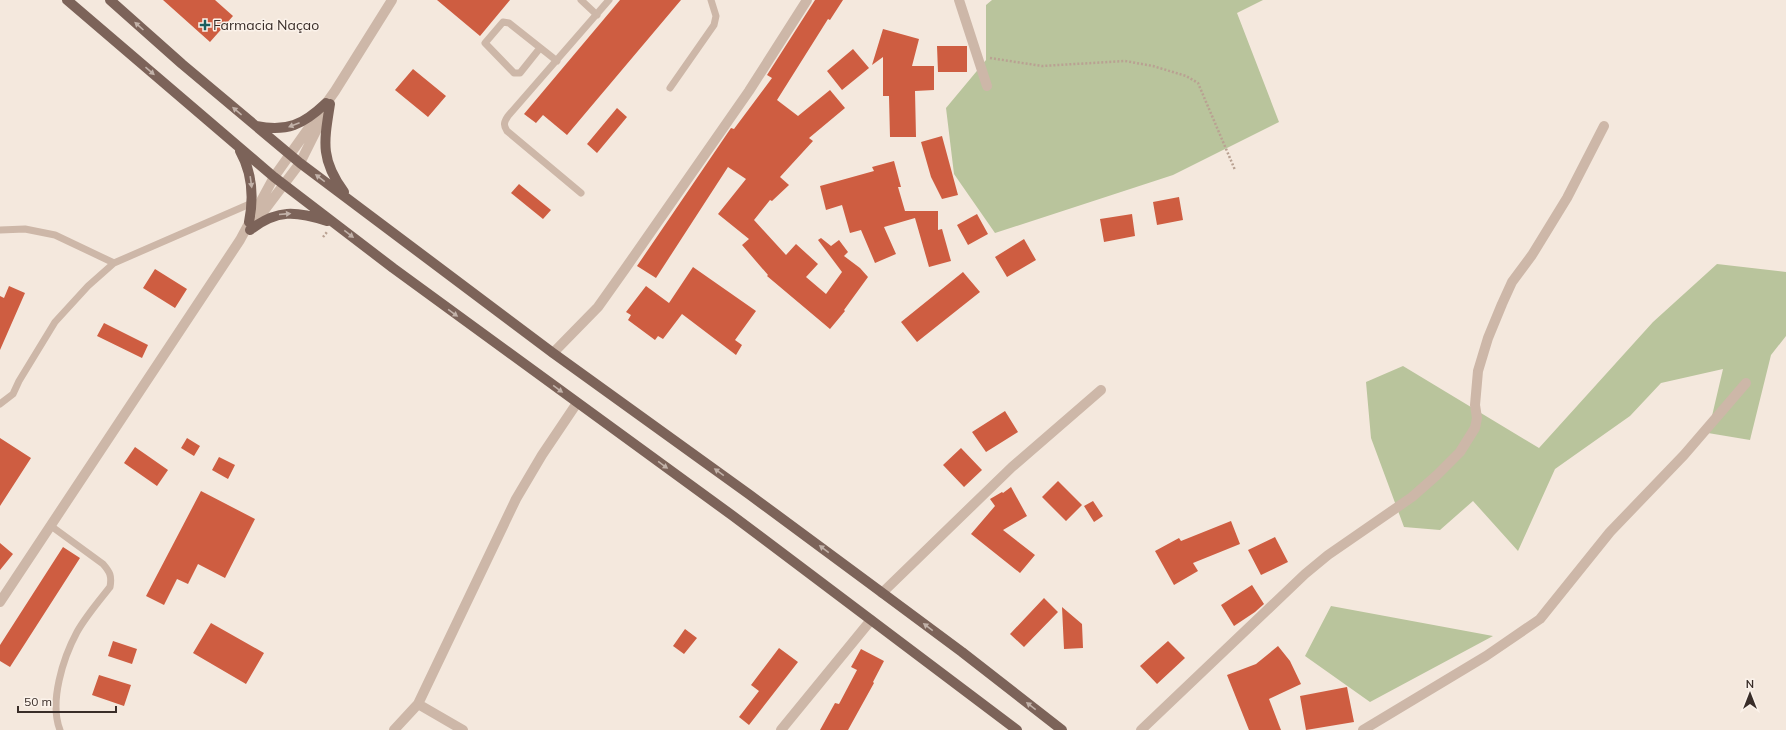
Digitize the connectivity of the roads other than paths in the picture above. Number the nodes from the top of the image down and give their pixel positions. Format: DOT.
graph roads {
  1 [pos="67,0"];
  2 [pos="110,0"];
  3 [pos="392,0"];
  4 [pos="581,0"];
  5 [pos="609,0"];
  6 [pos="711,0"];
  7 [pos="807,0"];
  8 [pos="959,0"];
  9 [pos="597,15"];
  10 [pos="540,48"];
  11 [pos="557,61"];
  12 [pos="988,86"];
  13 [pos="670,88"];
  14 [pos="328,104"];
  15 [pos="255,126"];
  16 [pos="1604,126"];
  17 [pos="237,146"];
  18 [pos="290,154"];
  19 [pos="300,163"];
  20 [pos="274,177"];
  21 [pos="284,185"];
  22 [pos="581,193"];
  23 [pos="351,201"];
  24 [pos="252,203"];
  25 [pos="334,223"];
  26 [pos="249,226"];
  27 [pos="0,230"];
  28 [pos="114,263"];
  29 [pos="553,353"];
  30 [pos="1746,383"];
  31 [pos="1100,390"];
  32 [pos="577,403"];
  33 [pos="0,404"];
  34 [pos="51,526"];
  35 [pos="882,593"];
  36 [pos="0,602"];
  37 [pos="871,620"];
  38 [pos="418,704"];
  39 [pos="60,730"];
  40 [pos="394,730"];
  41 [pos="463,730"];
  42 [pos="781,730"];
  43 [pos="1017,730"];
  44 [pos="1062,730"];
  45 [pos="1141,730"];
  46 [pos="1363,730"];
  1 -- 17 [label="main road, one-way"];
  15 -- 2 [label="main road, one-way"];
  3 -- 14 [label="street"];
  4 -- 9 [label="lane"];
  5 -- 9 [label="lane"];
  6 -- 13 [label="lane"];
  7 -- 29 [label="street"];
  8 -- 12 [label="street"];
  9 -- 11 [label="lane"];
  10 -- 10 [label="lane"];
  10 -- 11 [label="lane"];
  11 -- 22 [label="lane"];
  14 -- 15 [label="main road, one-way"];
  14 -- 18 [label="street"];
  14 -- 19 [label="street"];
  14 -- 23 [label="main road"];
  15 -- 18 [label="main road"];
  16 -- 45 [label="street"];
  17 -- 20 [label="main road"];
  17 -- 24 [label="main road, one-way"];
  18 -- 19 [label="main road"];
  18 -- 20 [label="street"];
  19 -- 21 [label="street"];
  23 -- 19 [label="main road, one-way"];
  20 -- 21 [label="main road"];
  20 -- 26 [label="street"];
  21 -- 25 [label="main road"];
  21 -- 26 [label="street"];
  23 -- 29 [label="main road"];
  24 -- 26 [label="main road"];
  24 -- 28 [label="lane"];
  26 -- 25 [label="main road, one-way"];
  25 -- 32 [label="main road, one-way"];
  26 -- 34 [label="street"];
  27 -- 28 [label="lane"];
  28 -- 33 [label="lane"];
  35 -- 29 [label="main road, one-way"];
  30 -- 46 [label="street"];
  31 -- 35 [label="street"];
  32 -- 37 [label="main road, one-way"];
  32 -- 38 [label="street"];
  34 -- 36 [label="street"];
  34 -- 39 [label="lane"];
  44 -- 35 [label="main road, one-way"];
  37 -- 42 [label="street"];
  37 -- 43 [label="main road"];
  38 -- 40 [label="street"];
  38 -- 41 [label="street"];
}
